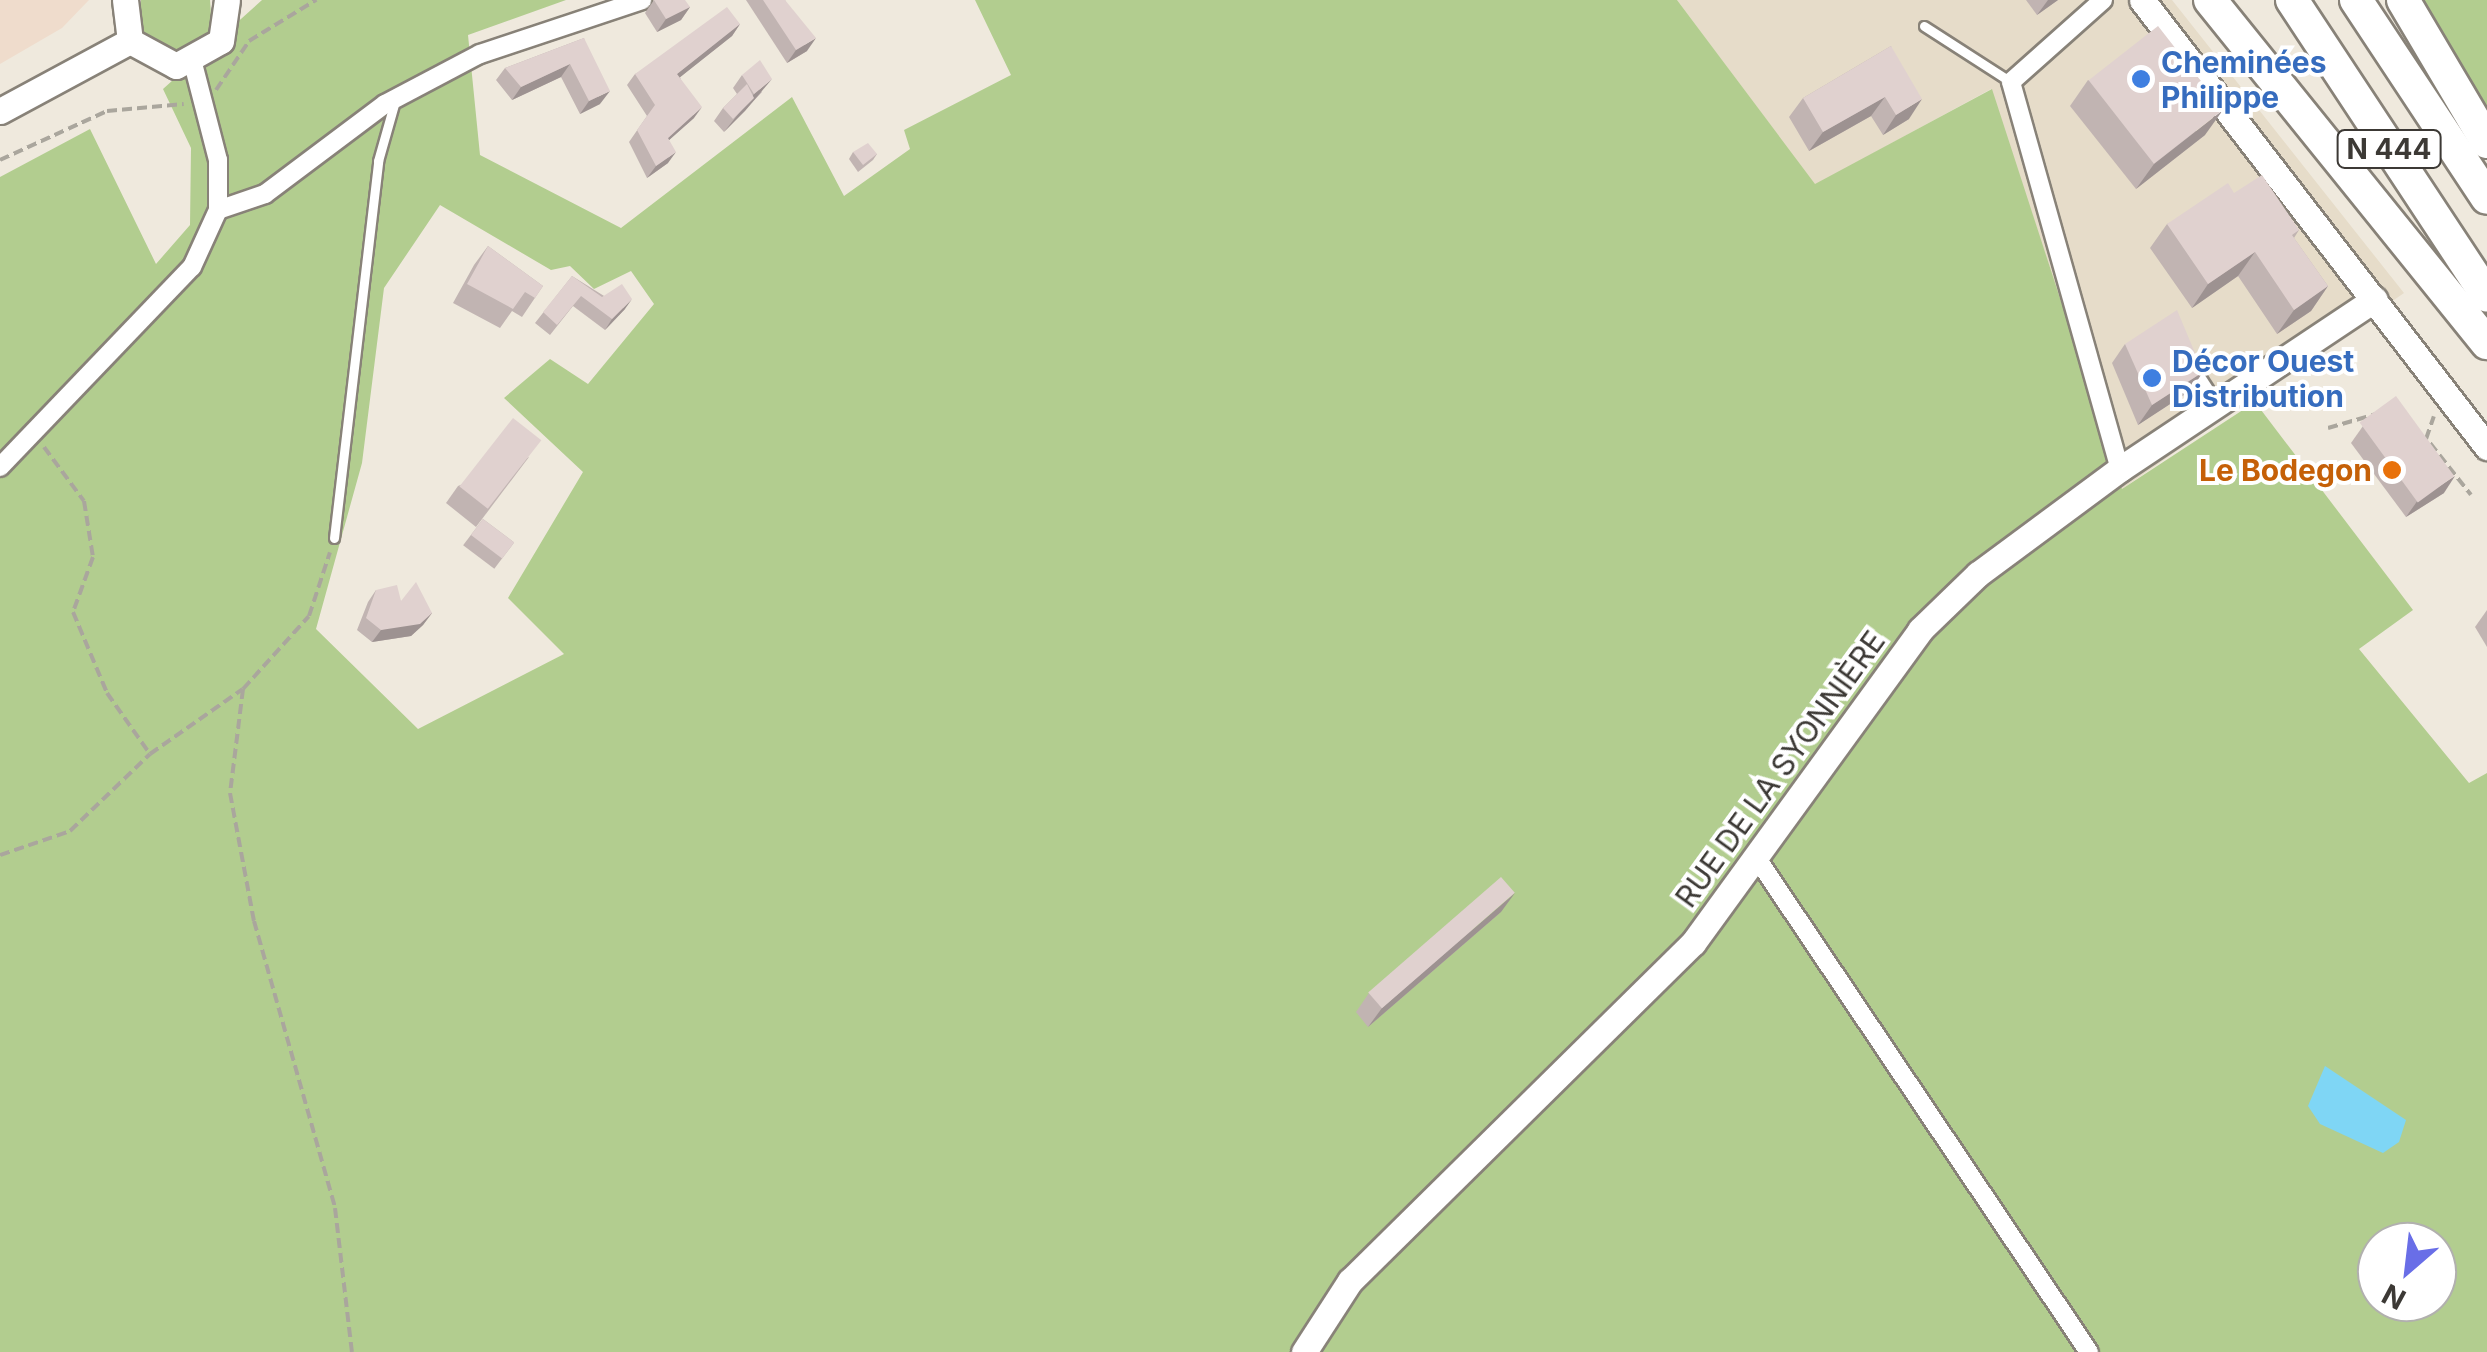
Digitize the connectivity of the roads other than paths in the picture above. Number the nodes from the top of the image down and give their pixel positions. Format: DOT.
graph roads {
  1 [pos="125,0"];
  2 [pos="227,0"];
  3 [pos="642,0"];
  4 [pos="2103,0"];
  5 [pos="2142,0"];
  6 [pos="2210,0"];
  7 [pos="2292,0"];
  8 [pos="2356,0"];
  9 [pos="2403,0"];
  10 [pos="1924,26"];
  11 [pos="130,41"];
  12 [pos="194,63"];
  13 [pos="2012,82"];
  14 [pos="395,98"];
  15 [pos="0,111"];
  16 [pos="2487,142"];
  17 [pos="2487,198"];
  18 [pos="218,210"];
  19 [pos="2487,296"];
  20 [pos="2374,299"];
  21 [pos="2487,343"];
  22 [pos="2184,353"];
  23 [pos="2216,401"];
  24 [pos="2487,447"];
  25 [pos="0,466"];
  26 [pos="2120,469"];
  27 [pos="334,538"];
  28 [pos="1758,860"];
  29 [pos="1304,1352"];
  30 [pos="2089,1352"];
  1 -- 11 [label="street"];
  2 -- 12 [label="street"];
  3 -- 14 [label="street"];
  4 -- 13 [label="street"];
  5 -- 20 [label="street"];
  6 -- 21 [label="highway"];
  7 -- 19 [label="highway, N 444"];
  8 -- 17 [label="highway, N 444"];
  9 -- 16 [label="highway"];
  10 -- 13 [label="lane"];
  11 -- 12 [label="street"];
  11 -- 15 [label="street"];
  12 -- 18 [label="street"];
  13 -- 26 [label="street"];
  14 -- 18 [label="street"];
  14 -- 27 [label="lane"];
  18 -- 25 [label="street"];
  20 -- 23 [label="street, RUE DE LA SYONNIÈRE"];
  20 -- 24 [label="street"];
  22 -- 23 [label="lane"];
  23 -- 26 [label="street, RUE DE LA SYONNIÈRE"];
  26 -- 28 [label="street, RUE DE LA SYONNIÈRE"];
  28 -- 29 [label="street, RUE DE LA SYONNIÈRE"];
  28 -- 30 [label="street"];
}
